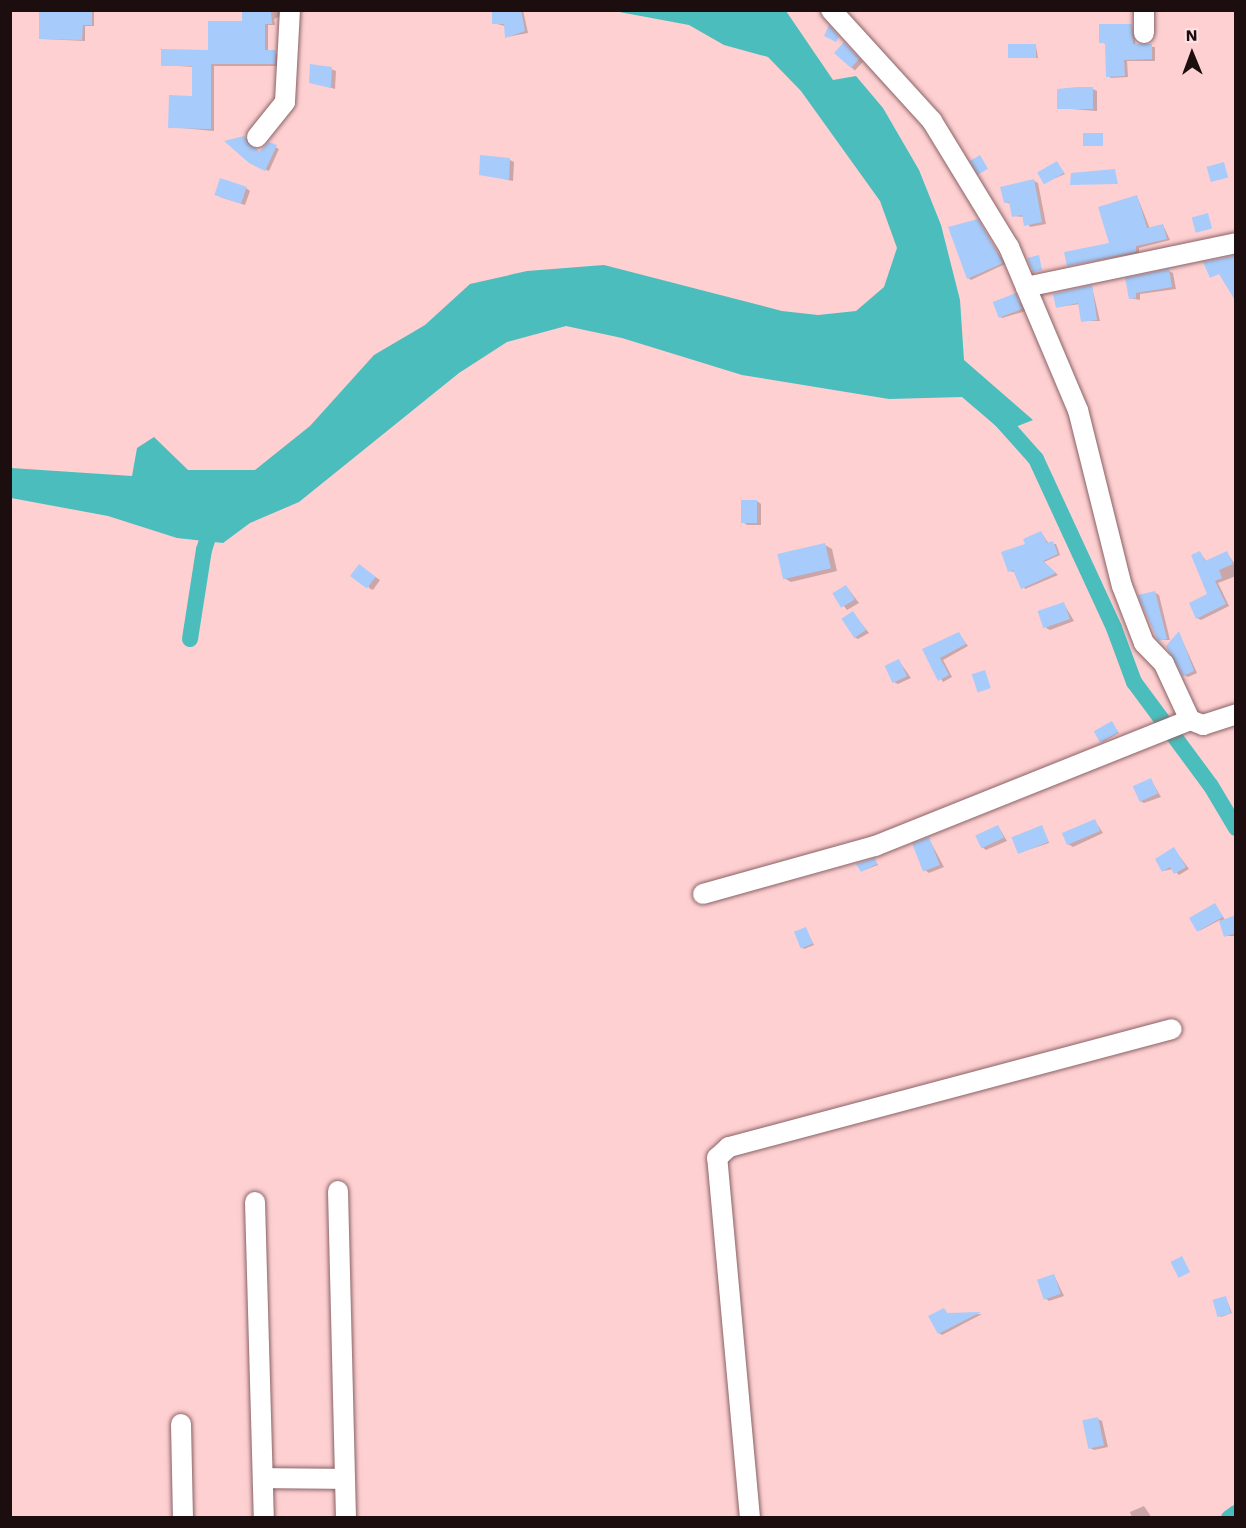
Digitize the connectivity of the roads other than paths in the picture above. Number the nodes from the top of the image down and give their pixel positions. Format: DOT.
graph roads {
  1 [pos="290,10"];
  2 [pos="831,10"];
  3 [pos="1144,10"];
  4 [pos="1144,33"];
  5 [pos="257,136"];
  6 [pos="1236,243"];
  7 [pos="1026,287"];
  8 [pos="1236,714"];
  9 [pos="1190,720"];
  10 [pos="703,894"];
  11 [pos="1172,1029"];
  12 [pos="338,1191"];
  13 [pos="255,1202"];
  14 [pos="181,1424"];
  15 [pos="263,1478"];
  16 [pos="345,1479"];
  17 [pos="183,1518"];
  18 [pos="264,1518"];
  19 [pos="346,1518"];
  20 [pos="750,1518"];
  1 -- 5 [label="street"];
  2 -- 7 [label="street"];
  3 -- 4 [label="street"];
  6 -- 7 [label="street"];
  7 -- 9 [label="street"];
  8 -- 9 [label="street"];
  9 -- 10 [label="street"];
  11 -- 20 [label="street"];
  12 -- 16 [label="street"];
  13 -- 15 [label="street"];
  14 -- 17 [label="street"];
  15 -- 16 [label="street"];
  15 -- 18 [label="street"];
  16 -- 19 [label="street"];
}
